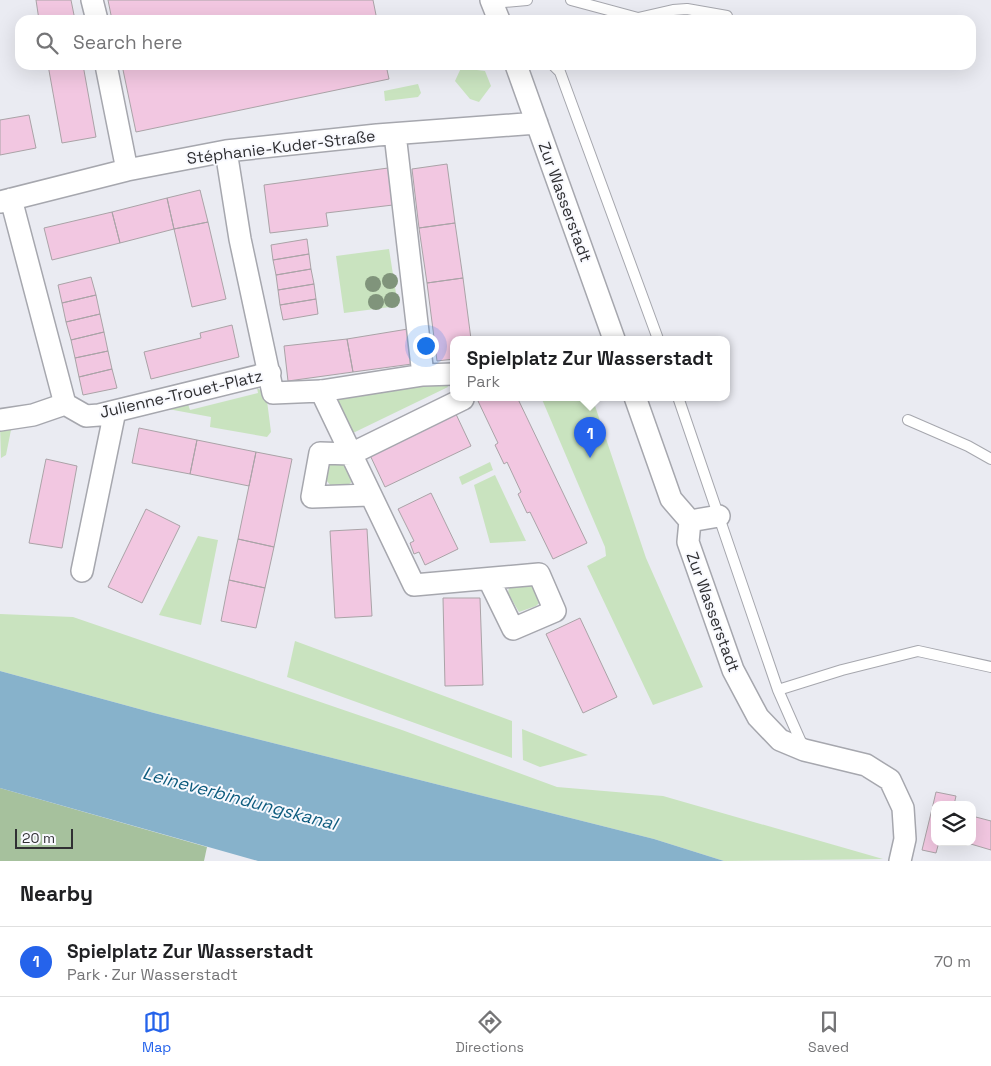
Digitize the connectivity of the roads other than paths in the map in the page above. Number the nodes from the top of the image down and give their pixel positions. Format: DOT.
graph roads {
  1 [pos="92,0"];
  2 [pos="527,0"];
  3 [pos="571,0"];
  4 [pos="496,13"];
  5 [pos="95,15"];
  6 [pos="627,15"];
  7 [pos="652,15"];
  8 [pos="720,15"];
  9 [pos="107,70"];
  10 [pos="518,70"];
  11 [pos="558,70"];
  12 [pos="537,123"];
  13 [pos="395,134"];
  14 [pos="226,151"];
  15 [pos="127,170"];
  16 [pos="6,200"];
  17 [pos="613,336"];
  18 [pos="657,336"];
  19 [pos="270,372"];
  20 [pos="450,374"];
  21 [pos="424,375"];
  22 [pos="321,391"];
  23 [pos="459,401"];
  24 [pos="635,401"];
  25 [pos="679,401"];
  26 [pos="65,404"];
  27 [pos="115,411"];
  28 [pos="0,420"];
  29 [pos="908,420"];
  30 [pos="351,454"];
  31 [pos="991,459"];
  32 [pos="369,495"];
  33 [pos="719,516"];
  34 [pos="690,521"];
  35 [pos="82,571"];
  36 [pos="489,580"];
  37 [pos="991,666"];
  38 [pos="778,690"];
  39 [pos="804,750"];
  40 [pos="900,861"];
  1 -- 5 [label="street"];
  2 -- 4 [label="lane"];
  3 -- 6 [label="lane"];
  7 -- 8 [label="lane"];
  9 -- 15 [label="street"];
  10 -- 12 [label="street, Zur Wasserstadt"];
  11 -- 18 [label="lane"];
  12 -- 13 [label="street, Stéphanie-Kuder-Straße"];
  12 -- 17 [label="street, Zur Wasserstadt"];
  13 -- 14 [label="street, Stéphanie-Kuder-Straße"];
  13 -- 21 [label="street"];
  14 -- 15 [label="street, Stéphanie-Kuder-Straße"];
  14 -- 19 [label="street"];
  15 -- 16 [label="street, Stéphanie-Kuder-Straße"];
  16 -- 26 [label="street"];
  19 -- 22 [label="street, Julienne-Trouet-Platz"];
  19 -- 27 [label="street, Julienne-Trouet-Platz"];
  20 -- 21 [label="street, Julienne-Trouet-Platz"];
  21 -- 22 [label="street, Julienne-Trouet-Platz"];
  22 -- 30 [label="street"];
  23 -- 30 [label="street"];
  24 -- 34 [label="street"];
  25 -- 33 [label="lane"];
  26 -- 27 [label="street, Julienne-Trouet-Platz"];
  26 -- 28 [label="street"];
  27 -- 35 [label="street"];
  29 -- 31 [label="lane"];
  30 -- 32 [label="street"];
  30 -- 32 [label="street"];
  32 -- 36 [label="street"];
  33 -- 34 [label="street"];
  33 -- 38 [label="lane"];
  34 -- 39 [label="street, Zur Wasserstadt"];
  37 -- 38 [label="lane"];
  38 -- 39 [label="lane"];
  39 -- 40 [label="street, Zur Wasserstadt"];
}
